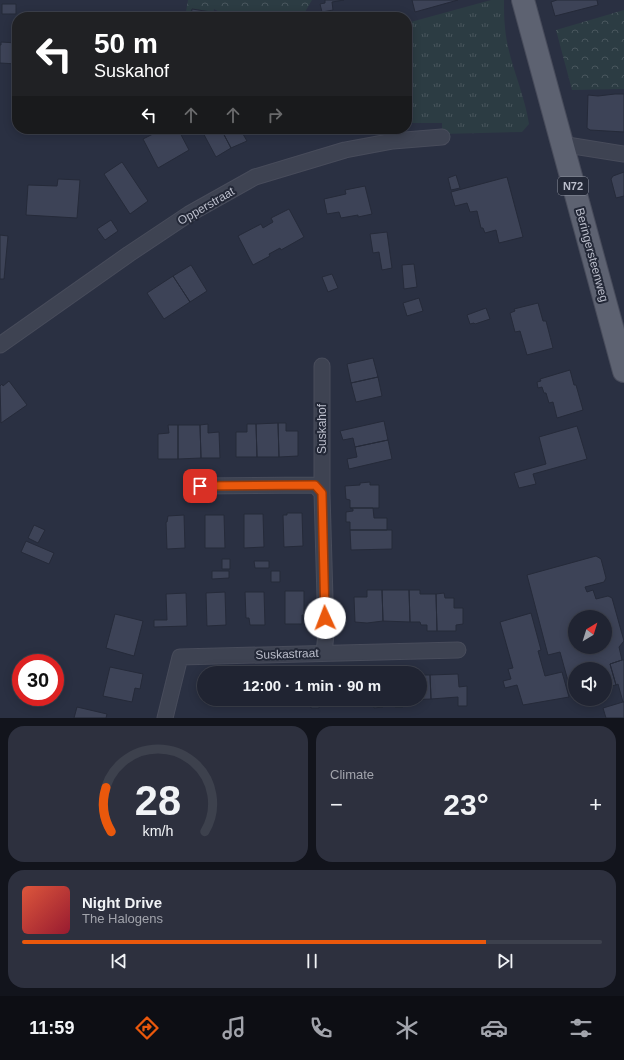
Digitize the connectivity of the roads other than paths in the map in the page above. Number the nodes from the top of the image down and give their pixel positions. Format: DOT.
graph roads {
  1 [pos="523,0"];
  2 [pos="442,137"];
  3 [pos="561,144"];
  4 [pos="624,154"];
  5 [pos="0,345"];
  6 [pos="322,366"];
  7 [pos="624,371"];
  8 [pos="200,486"];
  9 [pos="322,493"];
  10 [pos="458,650"];
  11 [pos="324,653"];
  12 [pos="165,718"];
  1 -- 3 [label="main road, Beringersteenweg / N72"];
  2 -- 5 [label="street, Opperstraat"];
  3 -- 4 [label="street"];
  3 -- 7 [label="main road, Beringersteenweg / N72"];
  6 -- 9 [label="street, Suskahof"];
  8 -- 9 [label="street"];
  9 -- 11 [label="street, Suskahof"];
  10 -- 11 [label="street, Suskastraat"];
  11 -- 12 [label="street, Suskastraat"];
}
